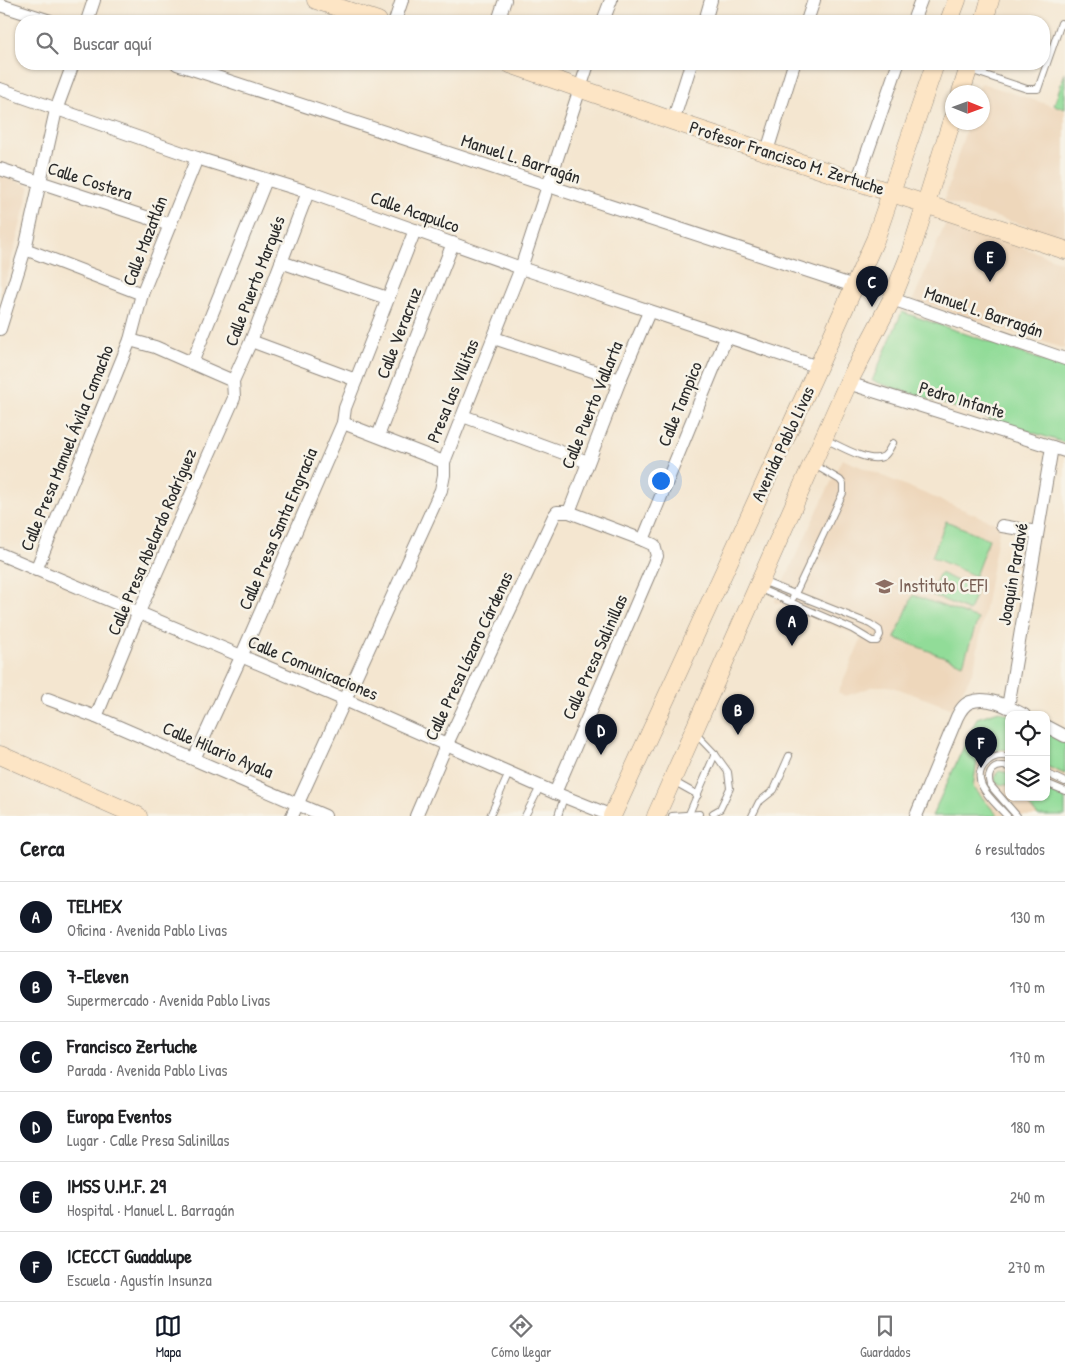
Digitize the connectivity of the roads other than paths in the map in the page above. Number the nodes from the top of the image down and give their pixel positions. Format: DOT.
graph roads {
  1 [pos="94,0"];
  2 [pos="316,0"];
  3 [pos="402,0"];
  4 [pos="505,0"];
  5 [pos="611,0"];
  6 [pos="712,0"];
  7 [pos="814,0"];
  8 [pos="920,0"];
  9 [pos="957,0"];
  10 [pos="990,0"];
  11 [pos="0,5"];
  12 [pos="31,15"];
  13 [pos="89,15"];
  14 [pos="360,15"];
  15 [pos="397,15"];
  16 [pos="500,15"];
  17 [pos="605,15"];
  18 [pos="707,15"];
  19 [pos="809,15"];
  20 [pos="915,15"];
  21 [pos="951,15"];
  22 [pos="986,15"];
  23 [pos="1061,23"];
  24 [pos="1050,55"];
  25 [pos="71,70"];
  26 [pos="195,70"];
  27 [pos="527,70"];
  28 [pos="586,70"];
  29 [pos="689,70"];
  30 [pos="792,70"];
  31 [pos="896,70"];
  32 [pos="933,70"];
  33 [pos="968,70"];
  34 [pos="977,70"];
  35 [pos="1045,70"];
  36 [pos="963,85"];
  37 [pos="579,88"];
  38 [pos="0,89"];
  39 [pos="56,110"];
  40 [pos="673,121"];
  41 [pos="949,130"];
  42 [pos="767,151"];
  43 [pos="197,158"];
  44 [pos="0,169"];
  45 [pos="266,180"];
  46 [pos="857,182"];
  47 [pos="39,183"];
  48 [pos="547,185"];
  49 [pos="308,192"];
  50 [pos="892,192"];
  51 [pos="927,203"];
  52 [pos="170,224"];
  53 [pos="415,230"];
  54 [pos="453,243"];
  55 [pos="25,249"];
  56 [pos="1065,250"];
  57 [pos="282,262"];
  58 [pos="521,268"];
  59 [pos="854,286"];
  60 [pos="142,294"];
  61 [pos="387,298"];
  62 [pos="892,299"];
  63 [pos="649,312"];
  64 [pos="0,329"];
  65 [pos="494,338"];
  66 [pos="726,338"];
  67 [pos="130,340"];
  68 [pos="251,341"];
  69 [pos="1065,358"];
  70 [pos="192,363"];
  71 [pos="818,367"];
  72 [pos="356,380"];
  73 [pos="620,380"];
  74 [pos="233,381"];
  75 [pos="848,383"];
  76 [pos="463,416"];
  77 [pos="343,423"];
  78 [pos="378,436"];
  79 [pos="824,438"];
  80 [pos="893,443"];
  81 [pos="1052,447"];
  82 [pos="1065,451"];
  83 [pos="444,462"];
  84 [pos="588,462"];
  85 [pos="812,464"];
  86 [pos="563,512"];
  87 [pos="1002,526"];
  88 [pos="1037,532"];
  89 [pos="643,540"];
  90 [pos="0,554"];
  91 [pos="36,570"];
  92 [pos="758,584"];
  93 [pos="795,595"];
  94 [pos="792,602"];
  95 [pos="140,612"];
  96 [pos="242,657"];
  97 [pos="48,698"];
  98 [pos="345,700"];
  99 [pos="1008,707"];
  100 [pos="1016,711"];
  101 [pos="96,717"];
  102 [pos="1050,728"];
  103 [pos="693,731"];
  104 [pos="1065,736"];
  105 [pos="446,746"];
  106 [pos="715,754"];
  107 [pos="0,755"];
  108 [pos="789,756"];
  109 [pos="1005,756"];
  110 [pos="194,759"];
  111 [pos="1005,767"];
  112 [pos="509,773"];
  113 [pos="1050,775"];
  114 [pos="672,780"];
  115 [pos="1065,782"];
  116 [pos="1050,785"];
  117 [pos="540,787"];
  118 [pos="1065,791"];
  119 [pos="559,795"];
  120 [pos="698,795"];
  121 [pos="297,804"];
  122 [pos="713,813"];
  123 [pos="689,814"];
  124 [pos="699,814"];
  125 [pos="138,816"];
  126 [pos="292,816"];
  127 [pos="325,816"];
  128 [pos="416,816"];
  129 [pos="490,816"];
  130 [pos="525,816"];
  131 [pos="558,816"];
  132 [pos="612,816"];
  133 [pos="656,816"];
  134 [pos="672,816"];
  135 [pos="752,816"];
  136 [pos="916,816"];
  137 [pos="1007,816"];
  138 [pos="1017,816"];
  1 -- 13 [label="street"];
  2 -- 14 [label="main road"];
  3 -- 15 [label="street"];
  4 -- 16 [label="street"];
  5 -- 17 [label="street"];
  6 -- 18 [label="street"];
  7 -- 19 [label="street"];
  8 -- 20 [label="street"];
  9 -- 21 [label="main road"];
  10 -- 22 [label="main road"];
  11 -- 12 [label="street"];
  23 -- 24 [label="lane"];
  25 -- 39 [label="street"];
  26 -- 48 [label="street, Manuel L. Barragán"];
  27 -- 37 [label="main road, Profesor Francisco M. Zertuche"];
  28 -- 37 [label="street, Presa las Villitas"];
  29 -- 40 [label="street"];
  30 -- 42 [label="street"];
  31 -- 46 [label="street"];
  32 -- 50 [label="main road, Avenida Pablo Livas"];
  33 -- 36 [label="main road"];
  34 -- 35 [label="lane"];
  37 -- 40 [label="main road, Profesor Francisco M. Zertuche"];
  37 -- 48 [label="street, Presa las Villitas"];
  38 -- 39 [label="street, Calle Acapulco"];
  39 -- 43 [label="street, Calle Acapulco"];
  39 -- 47 [label="street"];
  40 -- 42 [label="main road, Profesor Francisco M. Zertuche"];
  41 -- 51 [label="main road, Avenida Pablo Livas"];
  42 -- 46 [label="main road, Profesor Francisco M. Zertuche"];
  43 -- 45 [label="street, Calle Acapulco"];
  43 -- 52 [label="street, Calle Mazatlán"];
  44 -- 47 [label="street, Calle Costera"];
  45 -- 49 [label="street, Calle Acapulco"];
  45 -- 70 [label="street, Calle Puerto Marqués"];
  46 -- 50 [label="main road, Profesor Francisco M. Zertuche"];
  47 -- 52 [label="street, Calle Costera"];
  47 -- 55 [label="street"];
  48 -- 58 [label="street, Presa las Villitas"];
  48 -- 59 [label="street, Manuel L. Barragán"];
  49 -- 53 [label="street, Calle Acapulco"];
  49 -- 57 [label="street, Calle Puerto Marqués"];
  50 -- 51 [label="main road, Profesor Francisco M. Zertuche"];
  50 -- 59 [label="main road, Avenida Pablo Livas"];
  51 -- 56 [label="main road, Profesor Francisco M. Zertuche"];
  51 -- 62 [label="main road, Avenida Pablo Livas"];
  52 -- 60 [label="street, Calle Mazatlán"];
  53 -- 54 [label="street, Calle Acapulco"];
  53 -- 61 [label="street, Calle Veracruz"];
  54 -- 58 [label="street, Calle Acapulco"];
  54 -- 78 [label="street, Calle Veracruz"];
  55 -- 60 [label="street"];
  55 -- 64 [label="street"];
  57 -- 61 [label="street"];
  57 -- 68 [label="street, Calle Puerto Marqués"];
  58 -- 63 [label="street, Calle Acapulco"];
  58 -- 65 [label="street, Presa las Villitas"];
  59 -- 71 [label="main road, Avenida Pablo Livas"];
  60 -- 67 [label="street, Calle Mazatlán"];
  61 -- 72 [label="street, Calle Veracruz"];
  62 -- 69 [label="street, Manuel L. Barragán"];
  62 -- 75 [label="main road, Avenida Pablo Livas"];
  63 -- 66 [label="street, Calle Acapulco"];
  63 -- 73 [label="street, Calle Puerto Vallarta"];
  65 -- 73 [label="street"];
  65 -- 76 [label="street, Presa las Villitas"];
  66 -- 71 [label="street, Calle Acapulco"];
  66 -- 89 [label="street, Calle Tampico"];
  67 -- 70 [label="street"];
  67 -- 91 [label="street, Calle Presa Manuel Ávila Camacho"];
  68 -- 72 [label="street"];
  68 -- 74 [label="street, Calle Puerto Marqués"];
  70 -- 74 [label="street"];
  71 -- 132 [label="main road, Avenida Pablo Livas"];
  72 -- 77 [label="street, Calle Veracruz"];
  73 -- 84 [label="street, Calle Puerto Vallarta"];
  74 -- 95 [label="street, Calle Presa Abelardo Rodríguez"];
  75 -- 79 [label="main road, Avenida Pablo Livas"];
  75 -- 81 [label="street, Pedro Infante"];
  76 -- 83 [label="street, Presa las Villitas"];
  76 -- 84 [label="street"];
  77 -- 78 [label="street"];
  77 -- 96 [label="street, Calle Presa Santa Engracia"];
  78 -- 83 [label="street"];
  79 -- 80 [label="lane"];
  79 -- 85 [label="main road, Avenida Pablo Livas"];
  81 -- 82 [label="street, Pedro Infante"];
  81 -- 88 [label="street, Joaquín Pardavé"];
  83 -- 98 [label="street, Presa las Villitas"];
  84 -- 86 [label="street, Calle Puerto Vallarta"];
  85 -- 92 [label="main road, Avenida Pablo Livas"];
  85 -- 93 [label="lane"];
  86 -- 89 [label="street"];
  86 -- 105 [label="street, Calle Presa Lázaro Cárdenas"];
  87 -- 88 [label="street"];
  88 -- 99 [label="street, Joaquín Pardavé"];
  89 -- 119 [label="street, Calle Presa Salinillas"];
  90 -- 91 [label="street, Calle Comunicaciones"];
  91 -- 95 [label="street, Calle Comunicaciones"];
  92 -- 93 [label="lane"];
  92 -- 94 [label="lane"];
  92 -- 103 [label="main road, Avenida Pablo Livas"];
  93 -- 94 [label="lane"];
  93 -- 94 [label="lane"];
  95 -- 96 [label="street, Calle Comunicaciones"];
  95 -- 101 [label="street, Calle Presa Abelardo Rodríguez"];
  96 -- 98 [label="street, Calle Comunicaciones"];
  96 -- 110 [label="street, Calle Presa Santa Engracia"];
  97 -- 101 [label="street, Calle Hilario Ayala"];
  98 -- 105 [label="street, Calle Comunicaciones"];
  98 -- 121 [label="street, Presa las Villitas"];
  99 -- 100 [label="street"];
  99 -- 136 [label="street"];
  101 -- 110 [label="street, Calle Hilario Ayala"];
  102 -- 104 [label="street"];
  103 -- 106 [label="lane"];
  103 -- 114 [label="main road, Avenida Pablo Livas"];
  105 -- 112 [label="street, Calle Comunicaciones"];
  105 -- 128 [label="street, Calle Presa Lázaro Cárdenas"];
  106 -- 120 [label="lane"];
  106 -- 122 [label="lane"];
  107 -- 125 [label="main road"];
  108 -- 135 [label="lane"];
  109 -- 137 [label="lane"];
  110 -- 121 [label="street, Calle Hilario Ayala"];
  111 -- 138 [label="lane"];
  112 -- 117 [label="street, Calle Comunicaciones"];
  112 -- 129 [label="lane"];
  113 -- 115 [label="lane"];
  114 -- 120 [label="lane"];
  114 -- 133 [label="main road, Avenida Pablo Livas"];
  116 -- 118 [label="lane"];
  117 -- 119 [label="street, Calle Comunicaciones"];
  117 -- 130 [label="lane"];
  119 -- 131 [label="lane"];
  119 -- 132 [label="street, Calle Comunicaciones"];
  120 -- 123 [label="lane"];
  121 -- 126 [label="street, Presa las Villitas"];
  121 -- 127 [label="street, Calle Hilario Ayala"];
  123 -- 124 [label="lane"];
  123 -- 134 [label="lane"];
}
